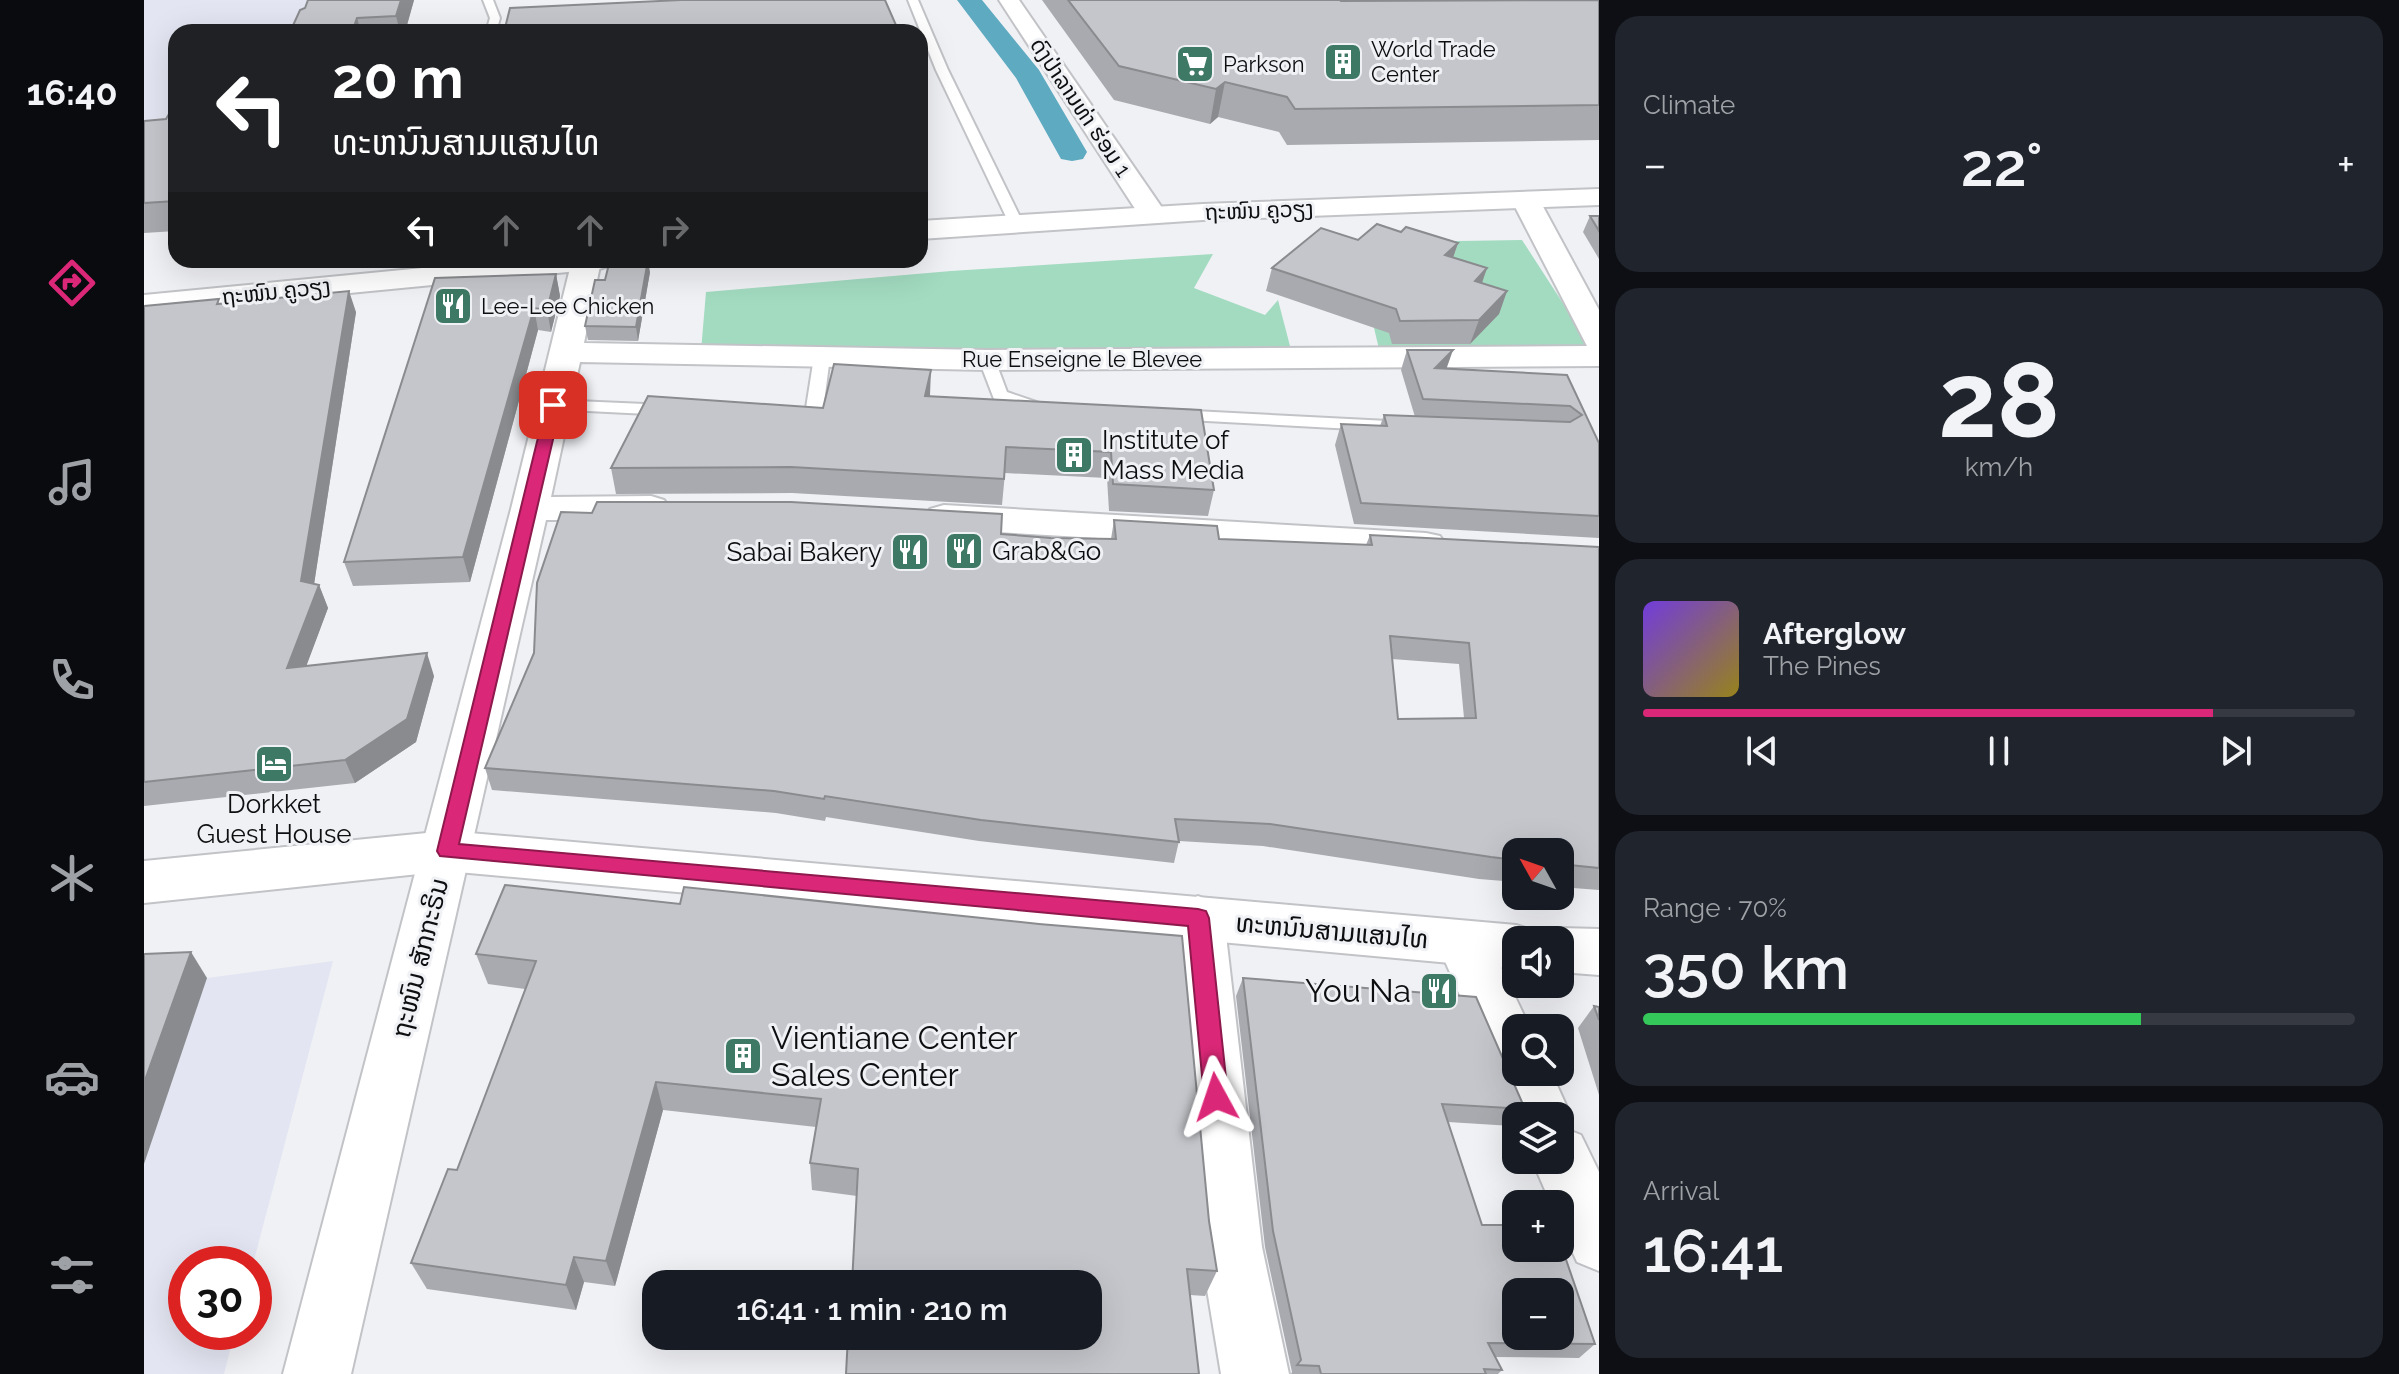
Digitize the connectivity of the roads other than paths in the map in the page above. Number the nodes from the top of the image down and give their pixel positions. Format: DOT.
graph roads {
  1 [pos="488,0"];
  2 [pos="913,0"];
  3 [pos="1009,0"];
  4 [pos="493,24"];
  5 [pos="923,24"];
  6 [pos="928,36"];
  7 [pos="1599,197"];
  8 [pos="1526,201"];
  9 [pos="1153,215"];
  10 [pos="1016,223"];
  11 [pos="928,229"];
  12 [pos="429,268"];
  13 [pos="590,268"];
  14 [pos="144,304"];
  15 [pos="1599,340"];
  16 [pos="565,352"];
  17 [pos="1599,356"];
  18 [pos="822,357"];
  19 [pos="987,360"];
  20 [pos="553,405"];
  21 [pos="1054,409"];
  22 [pos="679,410"];
  23 [pos="773,413"];
  24 [pos="1149,414"];
  25 [pos="1434,428"];
  26 [pos="684,508"];
  27 [pos="530,509"];
  28 [pos="901,514"];
  29 [pos="1465,547"];
  30 [pos="447,851"];
  31 [pos="144,882"];
  32 [pos="1198,918"];
  33 [pos="1463,943"];
  34 [pos="1502,946"];
  35 [pos="1574,951"];
  36 [pos="1599,952"];
  37 [pos="1502,1028"];
  38 [pos="1569,1174"];
  39 [pos="1599,1240"];
  40 [pos="317,1374"];
  41 [pos="1255,1374"];
  1 -- 4 [label="lane"];
  2 -- 5 [label="lane"];
  3 -- 9 [label="street, ດົງປ່າລານທ່າ ຮ່ອມ 1"];
  6 -- 10 [label="lane"];
  7 -- 8 [label="street, ຖະໜົນ ຄູວຽງ"];
  8 -- 9 [label="street, ຖະໜົນ ຄູວຽງ"];
  8 -- 15 [label="street"];
  9 -- 10 [label="street, ຖະໜົນ ຄູວຽງ"];
  10 -- 11 [label="street, ຖະໜົນ ຄູວຽງ"];
  12 -- 14 [label="street, ຖະໜົນ ຄູວຽງ"];
  13 -- 16 [label="street, ຖະໜົນ ສັກກະຣິນ"];
  16 -- 18 [label="street, Rue Enseigne le Blevee"];
  16 -- 20 [label="street, ຖະໜົນ ສັກກະຣິນ"];
  17 -- 19 [label="street, Rue Enseigne le Blevee"];
  18 -- 19 [label="street, Rue Enseigne le Blevee"];
  18 -- 23 [label="lane"];
  19 -- 21 [label="lane"];
  20 -- 22 [label="lane"];
  20 -- 27 [label="street, ຖະໜົນ ສັກກະຣິນ"];
  24 -- 25 [label="lane"];
  26 -- 27 [label="street"];
  27 -- 30 [label="street, ຖະໜົນ ສັກກະຣິນ"];
  28 -- 29 [label="street"];
  30 -- 31 [label="street, ທະຫນົນສາມແສນໄທ"];
  30 -- 32 [label="street, ທະຫນົນສາມແສນໄທ"];
  30 -- 40 [label="street, ຖະໜົນ ສັກກະຣິນ"];
  32 -- 33 [label="street, ທະຫນົນສາມແສນໄທ"];
  32 -- 41 [label="street"];
  33 -- 34 [label="street, ທະຫນົນສາມແສນໄທ"];
  33 -- 37 [label="street"];
  35 -- 36 [label="street"];
  38 -- 39 [label="street"];
}
